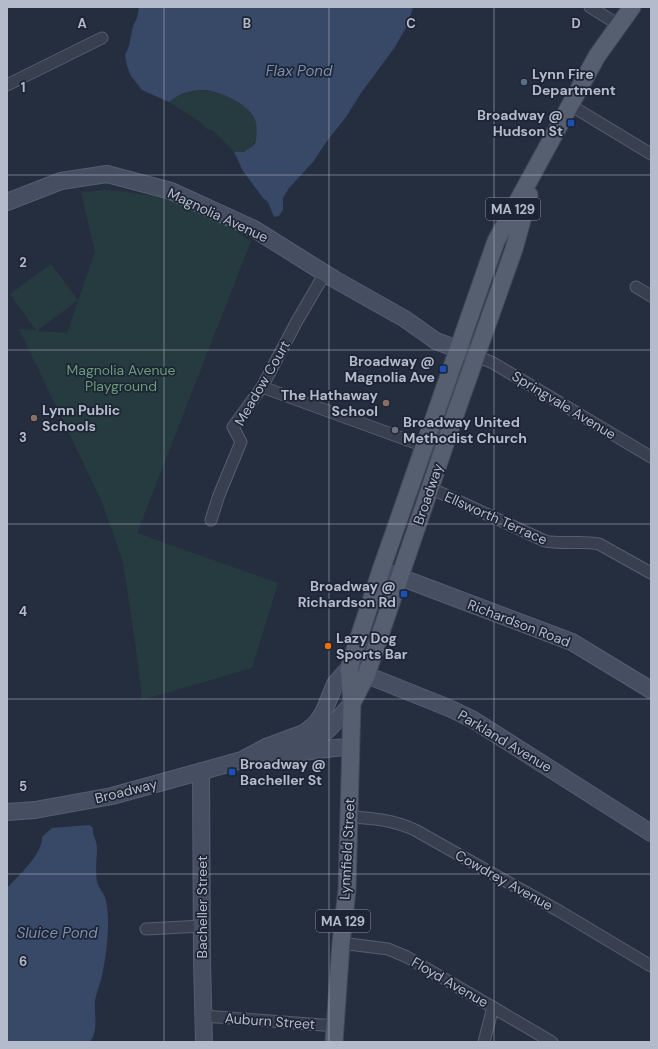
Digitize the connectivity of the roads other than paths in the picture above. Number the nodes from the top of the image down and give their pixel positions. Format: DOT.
graph roads {
  1 [pos="590,7"];
  2 [pos="632,7"];
  3 [pos="619,25"];
  4 [pos="102,38"];
  5 [pos="7,85"];
  6 [pos="570,105"];
  7 [pos="651,154"];
  8 [pos="536,168"];
  9 [pos="7,202"];
  10 [pos="325,273"];
  11 [pos="636,287"];
  12 [pos="651,296"];
  13 [pos="458,349"];
  14 [pos="476,356"];
  15 [pos="262,386"];
  16 [pos="424,446"];
  17 [pos="651,457"];
  18 [pos="430,488"];
  19 [pos="212,520"];
  20 [pos="381,570"];
  21 [pos="651,573"];
  22 [pos="400,577"];
  23 [pos="349,668"];
  24 [pos="366,676"];
  25 [pos="651,690"];
  26 [pos="352,703"];
  27 [pos="351,747"];
  28 [pos="272,758"];
  29 [pos="242,760"];
  30 [pos="201,771"];
  31 [pos="8,810"];
  32 [pos="349,817"];
  33 [pos="651,833"];
  34 [pos="202,926"];
  35 [pos="146,929"];
  36 [pos="341,943"];
  37 [pos="651,966"];
  38 [pos="493,1007"];
  39 [pos="204,1016"];
  40 [pos="335,1034"];
  41 [pos="204,1042"];
  42 [pos="484,1042"];
  43 [pos="552,1042"];
  1 -- 3 [label="street"];
  2 -- 3 [label="main road, Broadway / MA 129"];
  3 -- 6 [label="main road, Broadway / MA 129"];
  4 -- 5 [label="street"];
  6 -- 7 [label="street"];
  6 -- 8 [label="main road, Broadway / MA 129"];
  8 -- 13 [label="main road, Broadway / MA 129"];
  8 -- 14 [label="main road, Broadway / MA 129"];
  9 -- 10 [label="street, Magnolia Avenue"];
  10 -- 13 [label="street, Magnolia Avenue"];
  10 -- 15 [label="street, Meadow Court"];
  11 -- 12 [label="street"];
  13 -- 14 [label="street, Magnolia Avenue"];
  13 -- 16 [label="main road, Broadway / MA 129"];
  14 -- 17 [label="street, Springvale Avenue"];
  14 -- 18 [label="main road, Broadway / MA 129"];
  15 -- 16 [label="street"];
  15 -- 19 [label="street, Meadow Court"];
  16 -- 20 [label="main road, Broadway / MA 129"];
  18 -- 21 [label="street, Ellsworth Terrace"];
  18 -- 22 [label="main road, Broadway / MA 129"];
  20 -- 22 [label="street, Richardson Road"];
  20 -- 23 [label="main road, Broadway / MA 129"];
  22 -- 24 [label="main road, Broadway / MA 129"];
  22 -- 25 [label="street, Richardson Road"];
  23 -- 24 [label="street, Parkland Avenue"];
  23 -- 26 [label="main road, Broadway / MA 129"];
  23 -- 29 [label="street, Broadway"];
  24 -- 26 [label="main road, Broadway / MA 129"];
  24 -- 33 [label="street, Parkland Avenue"];
  26 -- 27 [label="main road, Lynnfield Street / MA 129"];
  26 -- 28 [label="street, Broadway"];
  27 -- 28 [label="street, Broadway"];
  27 -- 32 [label="main road, Lynnfield Street / MA 129"];
  28 -- 29 [label="street, Broadway"];
  29 -- 30 [label="street, Broadway"];
  30 -- 31 [label="street, Broadway"];
  30 -- 34 [label="street, Bacheller Street"];
  32 -- 36 [label="main road, Lynnfield Street / MA 129"];
  32 -- 37 [label="street, Cowdrey Avenue"];
  34 -- 35 [label="street"];
  34 -- 39 [label="street, Bacheller Street"];
  36 -- 38 [label="street, Floyd Avenue"];
  36 -- 40 [label="main road, Lynnfield Street / MA 129"];
  38 -- 42 [label="street"];
  38 -- 43 [label="street, Floyd Avenue"];
  39 -- 40 [label="street, Auburn Street"];
  39 -- 41 [label="street, Bacheller Street"];
}
